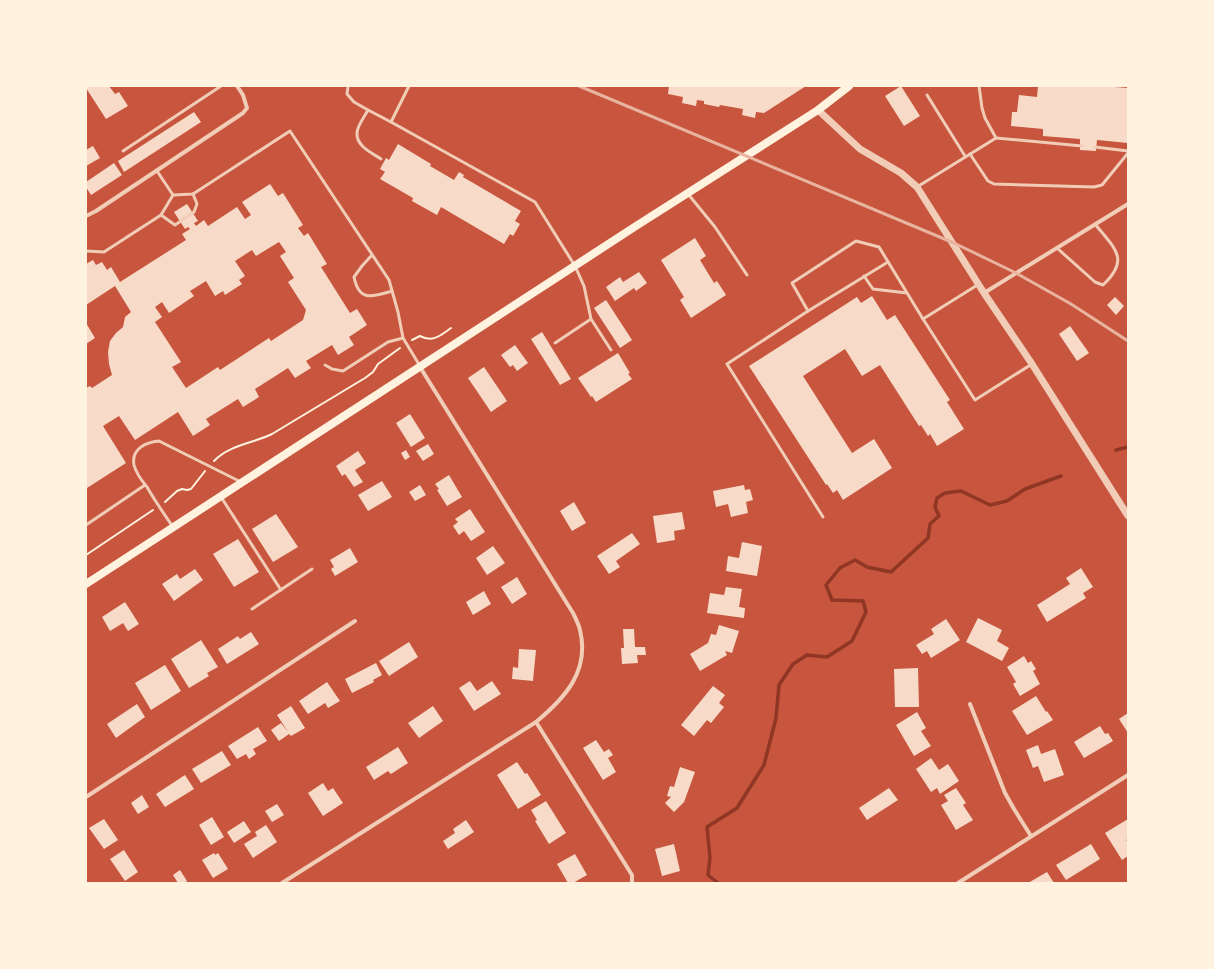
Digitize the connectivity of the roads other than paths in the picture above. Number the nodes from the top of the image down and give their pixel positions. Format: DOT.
graph roads {
  1 [pos="221,86"];
  2 [pos="237,86"];
  3 [pos="348,86"];
  4 [pos="409,86"];
  5 [pos="849,86"];
  6 [pos="979,86"];
  7 [pos="927,95"];
  8 [pos="368,110"];
  9 [pos="818,110"];
  10 [pos="391,122"];
  11 [pos="996,138"];
  12 [pos="1082,146"];
  13 [pos="1095,147"];
  14 [pos="123,151"];
  15 [pos="1128,152"];
  16 [pos="970,154"];
  17 [pos="965,156"];
  18 [pos="381,159"];
  19 [pos="157,171"];
  20 [pos="917,187"];
  21 [pos="687,193"];
  22 [pos="193,194"];
  23 [pos="173,195"];
  24 [pos="1128,204"];
  25 [pos="161,215"];
  26 [pos="86,216"];
  27 [pos="1095,224"];
  28 [pos="1057,248"];
  29 [pos="86,251"];
  30 [pos="372,255"];
  31 [pos="888,262"];
  32 [pos="575,266"];
  33 [pos="747,275"];
  34 [pos="864,276"];
  35 [pos="979,284"];
  36 [pos="392,291"];
  37 [pos="906,293"];
  38 [pos="984,293"];
  39 [pos="808,311"];
  40 [pos="591,319"];
  41 [pos="923,319"];
  42 [pos="403,338"];
  43 [pos="555,343"];
  44 [pos="611,350"];
  45 [pos="1032,364"];
  46 [pos="325,365"];
  47 [pos="420,366"];
  48 [pos="241,482"];
  49 [pos="146,485"];
  50 [pos="220,496"];
  51 [pos="1128,516"];
  52 [pos="823,517"];
  53 [pos="86,525"];
  54 [pos="173,527"];
  55 [pos="312,568"];
  56 [pos="86,584"];
  57 [pos="281,590"];
  58 [pos="252,609"];
  59 [pos="354,621"];
  60 [pos="970,704"];
  61 [pos="536,722"];
  62 [pos="1128,774"];
  63 [pos="86,797"];
  64 [pos="1031,836"];
  65 [pos="282,883"];
  66 [pos="632,883"];
  67 [pos="958,883"];
  1 -- 14 [label="lane"];
  2 -- 19 [label="street"];
  3 -- 8 [label="lane"];
  4 -- 10 [label="lane"];
  5 -- 9 [label="main road"];
  6 -- 11 [label="lane"];
  7 -- 17 [label="lane"];
  8 -- 10 [label="lane"];
  8 -- 18 [label="lane"];
  9 -- 20 [label="street"];
  9 -- 21 [label="main road"];
  10 -- 32 [label="lane"];
  11 -- 12 [label="lane"];
  11 -- 16 [label="lane"];
  13 -- 15 [label="lane"];
  15 -- 16 [label="lane"];
  16 -- 17 [label="lane"];
  17 -- 20 [label="lane"];
  19 -- 23 [label="lane"];
  19 -- 26 [label="street"];
  20 -- 35 [label="street"];
  21 -- 32 [label="main road"];
  21 -- 33 [label="lane"];
  22 -- 23 [label="lane"];
  22 -- 25 [label="lane"];
  22 -- 30 [label="lane"];
  23 -- 25 [label="lane"];
  24 -- 27 [label="street"];
  25 -- 29 [label="lane"];
  27 -- 28 [label="street"];
  27 -- 28 [label="lane"];
  28 -- 38 [label="street"];
  30 -- 36 [label="lane"];
  30 -- 36 [label="lane"];
  31 -- 34 [label="lane"];
  31 -- 37 [label="lane"];
  31 -- 39 [label="lane"];
  32 -- 40 [label="lane"];
  32 -- 47 [label="main road"];
  34 -- 37 [label="lane"];
  34 -- 39 [label="lane"];
  35 -- 38 [label="street"];
  35 -- 41 [label="lane"];
  36 -- 42 [label="lane"];
  37 -- 41 [label="lane"];
  38 -- 45 [label="street"];
  39 -- 52 [label="lane"];
  40 -- 43 [label="lane"];
  40 -- 44 [label="lane"];
  41 -- 45 [label="lane"];
  42 -- 46 [label="lane"];
  42 -- 47 [label="lane"];
  45 -- 51 [label="street"];
  47 -- 48 [label="main road"];
  47 -- 61 [label="street"];
  48 -- 49 [label="lane"];
  48 -- 50 [label="main road"];
  49 -- 53 [label="lane"];
  49 -- 54 [label="lane"];
  50 -- 54 [label="main road"];
  50 -- 57 [label="lane"];
  54 -- 56 [label="main road"];
  55 -- 57 [label="lane"];
  57 -- 58 [label="lane"];
  59 -- 63 [label="street"];
  60 -- 64 [label="street"];
  61 -- 65 [label="street"];
  61 -- 66 [label="street"];
  62 -- 64 [label="street"];
  64 -- 67 [label="street"];
}
